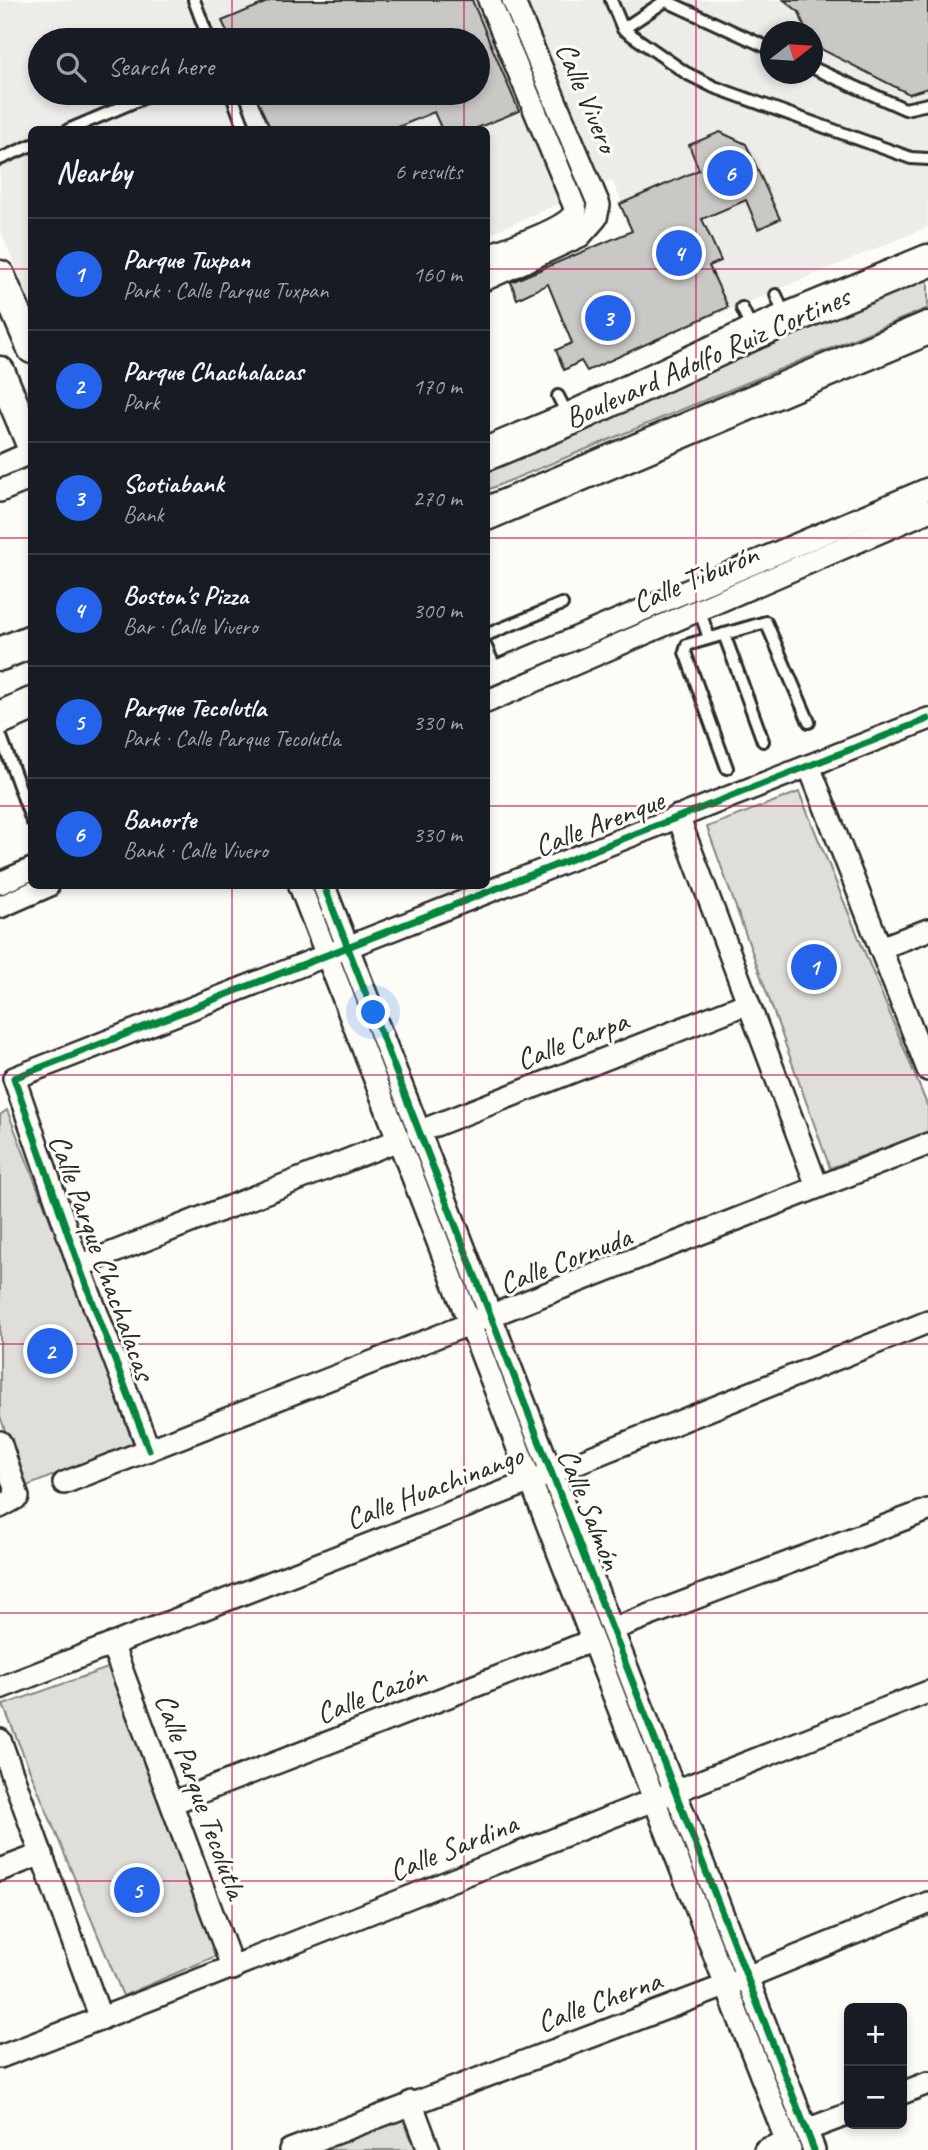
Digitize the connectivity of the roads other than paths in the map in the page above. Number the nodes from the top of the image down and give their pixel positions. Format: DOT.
graph roads {
  1 [pos="194,0"];
  2 [pos="489,0"];
  3 [pos="513,0"];
  4 [pos="611,0"];
  5 [pos="664,1"];
  6 [pos="204,28"];
  7 [pos="623,29"];
  8 [pos="760,44"];
  9 [pos="535,51"];
  10 [pos="515,61"];
  11 [pos="823,73"];
  12 [pos="928,104"];
  13 [pos="127,105"];
  14 [pos="236,105"];
  15 [pos="77,126"];
  16 [pos="243,126"];
  17 [pos="28,147"];
  18 [pos="0,159"];
  19 [pos="928,159"];
  20 [pos="490,254"];
  21 [pos="928,261"];
  22 [pos="0,275"];
  23 [pos="490,277"];
  24 [pos="928,328"];
  25 [pos="28,339"];
  26 [pos="0,371"];
  27 [pos="28,438"];
  28 [pos="490,452"];
  29 [pos="28,454"];
  30 [pos="0,466"];
  31 [pos="28,480"];
  32 [pos="928,489"];
  33 [pos="0,491"];
  34 [pos="928,511"];
  35 [pos="490,512"];
  36 [pos="695,599"];
  37 [pos="562,604"];
  38 [pos="490,633"];
  39 [pos="724,634"];
  40 [pos="709,638"];
  41 [pos="28,643"];
  42 [pos="0,654"];
  43 [pos="492,674"];
  44 [pos="490,700"];
  45 [pos="28,706"];
  46 [pos="0,718"];
  47 [pos="928,719"];
  48 [pos="808,722"];
  49 [pos="0,734"];
  50 [pos="763,741"];
  51 [pos="809,766"];
  52 [pos="727,768"];
  53 [pos="28,810"];
  54 [pos="678,817"];
  55 [pos="28,871"];
  56 [pos="0,883"];
  57 [pos="41,889"];
  58 [pos="301,889"];
  59 [pos="325,889"];
  60 [pos="0,907"];
  61 [pos="928,930"];
  62 [pos="346,946"];
  63 [pos="880,948"];
  64 [pos="326,955"];
  65 [pos="748,1003"];
  66 [pos="928,1070"];
  67 [pos="14,1078"];
  68 [pos="418,1132"];
  69 [pos="396,1141"];
  70 [pos="928,1144"];
  71 [pos="817,1186"];
  72 [pos="79,1266"];
  73 [pos="489,1314"];
  74 [pos="469,1322"];
  75 [pos="928,1322"];
  76 [pos="0,1442"];
  77 [pos="149,1450"];
  78 [pos="552,1472"];
  79 [pos="529,1482"];
  80 [pos="64,1483"];
  81 [pos="9,1502"];
  82 [pos="928,1510"];
  83 [pos="613,1629"];
  84 [pos="590,1641"];
  85 [pos="112,1644"];
  86 [pos="0,1688"];
  87 [pos="928,1692"];
  88 [pos="0,1740"];
  89 [pos="676,1789"];
  90 [pos="651,1799"];
  91 [pos="172,1803"];
  92 [pos="42,1854"];
  93 [pos="0,1870"];
  94 [pos="928,1903"];
  95 [pos="233,1969"];
  96 [pos="747,1977"];
  97 [pos="725,1986"];
  98 [pos="102,2018"];
  99 [pos="0,2057"];
  100 [pos="928,2083"];
  101 [pos="907,2091"];
  102 [pos="411,2102"];
  103 [pos="844,2116"];
  104 [pos="810,2140"];
  105 [pos="788,2146"];
  106 [pos="290,2150"];
  107 [pos="429,2150"];
  108 [pos="765,2150"];
  1 -- 6 [label="lane"];
  2 -- 10 [label="street, Calle Vivero"];
  3 -- 9 [label="street, Calle Vivero"];
  4 -- 7 [label="lane"];
  5 -- 7 [label="lane"];
  5 -- 8 [label="lane"];
  7 -- 19 [label="lane"];
  9 -- 10 [label="street"];
  9 -- 23 [label="street, Calle Vivero"];
  10 -- 20 [label="street, Calle Vivero"];
  11 -- 12 [label="lane"];
  13 -- 15 [label="lane"];
  14 -- 16 [label="lane"];
  17 -- 18 [label="lane"];
  21 -- 28 [label="main road, Boulevard Adolfo Ruiz Cortines"];
  22 -- 25 [label="street"];
  24 -- 35 [label="main road, Boulevard Adolfo Ruiz Cortines"];
  26 -- 27 [label="street"];
  29 -- 30 [label="street"];
  31 -- 33 [label="street"];
  32 -- 36 [label="street, Calle Tiburón"];
  34 -- 36 [label="street, Calle Tiburón"];
  36 -- 40 [label="lane"];
  36 -- 43 [label="street, Calle Tiburón"];
  36 -- 44 [label="street, Calle Tiburón"];
  37 -- 38 [label="lane"];
  39 -- 40 [label="lane"];
  39 -- 48 [label="lane"];
  39 -- 50 [label="lane"];
  40 -- 52 [label="lane"];
  41 -- 42 [label="main road"];
  45 -- 46 [label="main road"];
  47 -- 51 [label="street, Calle Arenque"];
  49 -- 53 [label="lane"];
  51 -- 54 [label="street, Calle Arenque"];
  51 -- 63 [label="street"];
  54 -- 62 [label="street, Calle Arenque"];
  54 -- 65 [label="street"];
  55 -- 56 [label="street"];
  57 -- 60 [label="street"];
  58 -- 64 [label="street, Calle Salmón"];
  59 -- 62 [label="street, Calle Salmón"];
  61 -- 63 [label="street"];
  62 -- 64 [label="street, Calle Arenque"];
  62 -- 68 [label="street, Calle Salmón"];
  63 -- 66 [label="street"];
  64 -- 67 [label="street, Calle Arenque"];
  64 -- 69 [label="street, Calle Salmón"];
  65 -- 68 [label="street, Calle Carpa"];
  65 -- 71 [label="street"];
  67 -- 72 [label="street, Calle Parque Chachalacas"];
  68 -- 73 [label="street, Calle Salmón"];
  69 -- 72 [label="street"];
  69 -- 74 [label="street, Calle Salmón"];
  70 -- 71 [label="street, Calle Cornuda"];
  71 -- 73 [label="street, Calle Cornuda"];
  72 -- 77 [label="street, Calle Parque Chachalacas"];
  73 -- 74 [label="street, Calle Cornuda"];
  73 -- 78 [label="street, Calle Salmón"];
  74 -- 77 [label="street, Calle Cornuda"];
  74 -- 79 [label="street, Calle Salmón"];
  75 -- 78 [label="street, Calle Huachinango"];
  76 -- 81 [label="street"];
  77 -- 80 [label="street, Calle Cornuda"];
  78 -- 79 [label="street, Calle Huachinango"];
  78 -- 83 [label="street, Calle Salmón"];
  79 -- 84 [label="street, Calle Salmón"];
  79 -- 85 [label="street, Calle Huachinango"];
  82 -- 83 [label="street"];
  83 -- 89 [label="street, Calle Salmón"];
  84 -- 90 [label="street, Calle Salmón"];
  84 -- 91 [label="street, Calle Cazón"];
  85 -- 86 [label="street, Calle Huachinango"];
  85 -- 91 [label="street, Calle Parque Tecolutla"];
  87 -- 89 [label="street, Calle Sardina"];
  88 -- 92 [label="street"];
  89 -- 90 [label="street, Calle Sardina"];
  89 -- 96 [label="street, Calle Salmón"];
  90 -- 95 [label="street, Calle Sardina"];
  90 -- 97 [label="street, Calle Salmón"];
  91 -- 95 [label="street, Calle Parque Tecolutla"];
  92 -- 93 [label="street"];
  92 -- 98 [label="street"];
  94 -- 96 [label="street, Calle Cherna"];
  95 -- 98 [label="street, Calle Sardina"];
  96 -- 97 [label="street, Calle Cherna"];
  96 -- 104 [label="street, Calle Salmón"];
  97 -- 102 [label="street, Calle Cherna"];
  97 -- 105 [label="street, Calle Salmón"];
  98 -- 99 [label="street, Calle Sardina"];
  100 -- 101 [label="street"];
  102 -- 106 [label="street, Calle Cherna"];
  102 -- 107 [label="street"];
  103 -- 104 [label="street"];
  105 -- 108 [label="street"];
}
